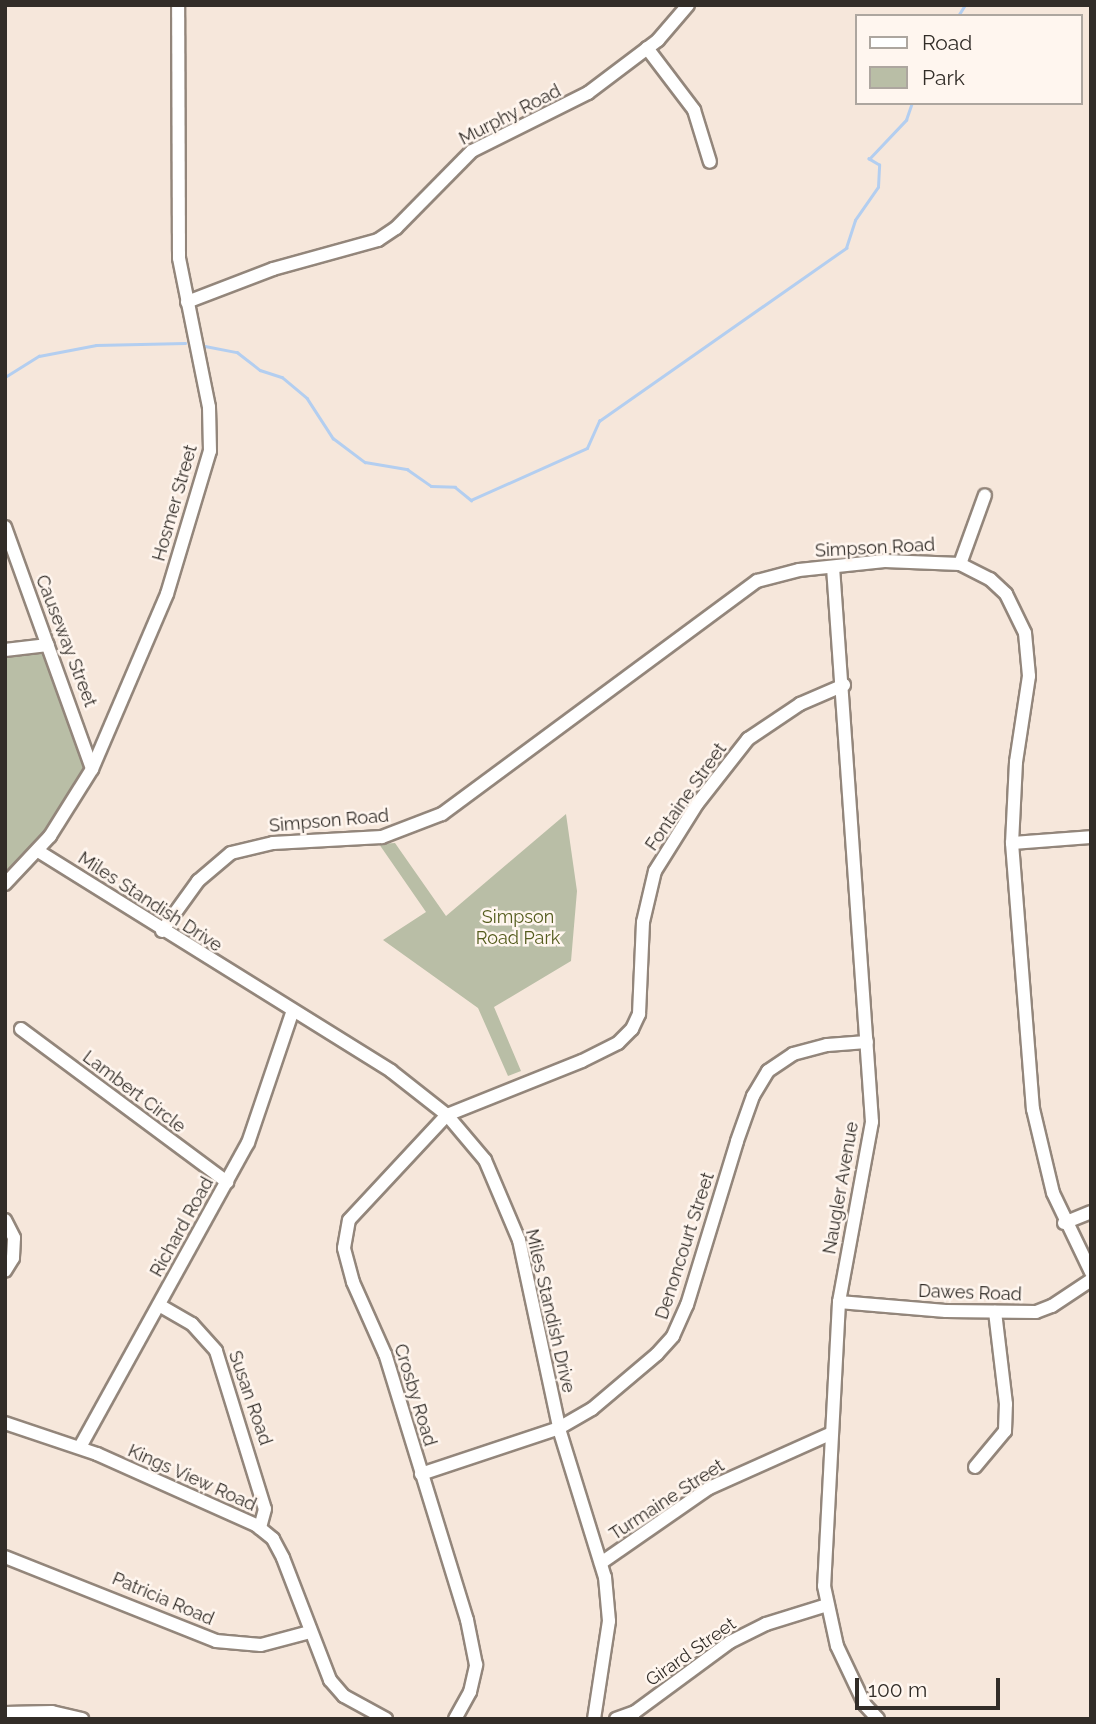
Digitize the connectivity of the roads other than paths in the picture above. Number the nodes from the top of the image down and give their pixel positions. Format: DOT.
graph roads {
  1 [pos="178,5"];
  2 [pos="688,5"];
  3 [pos="647,48"];
  4 [pos="710,162"];
  5 [pos="187,302"];
  6 [pos="985,495"];
  7 [pos="5,527"];
  8 [pos="960,564"];
  9 [pos="833,567"];
  10 [pos="48,645"];
  11 [pos="5,650"];
  12 [pos="844,685"];
  13 [pos="92,769"];
  14 [pos="1091,837"];
  15 [pos="1012,843"];
  16 [pos="38,851"];
  17 [pos="5,884"];
  18 [pos="163,931"];
  19 [pos="292,1013"];
  20 [pos="21,1029"];
  21 [pos="867,1042"];
  22 [pos="447,1115"];
  23 [pos="227,1182"];
  24 [pos="1091,1212"];
  25 [pos="5,1220"];
  26 [pos="1064,1223"];
  27 [pos="5,1271"];
  28 [pos="1091,1272"];
  29 [pos="1091,1280"];
  30 [pos="839,1302"];
  31 [pos="159,1305"];
  32 [pos="995,1312"];
  33 [pos="5,1423"];
  34 [pos="559,1428"];
  35 [pos="830,1434"];
  36 [pos="80,1447"];
  37 [pos="975,1467"];
  38 [pos="421,1474"];
  39 [pos="260,1528"];
  40 [pos="5,1557"];
  41 [pos="601,1563"];
  42 [pos="827,1605"];
  43 [pos="310,1632"];
  44 [pos="5,1713"];
  45 [pos="366,1715"];
  46 [pos="82,1719"];
  47 [pos="386,1719"];
  48 [pos="455,1719"];
  49 [pos="594,1719"];
  50 [pos="616,1719"];
  51 [pos="878,1719"];
  1 -- 5 [label="street, Hosmer Street"];
  2 -- 3 [label="street, Murphy Road"];
  3 -- 4 [label="street"];
  3 -- 5 [label="street, Murphy Road"];
  5 -- 13 [label="street, Hosmer Street"];
  6 -- 8 [label="street"];
  7 -- 10 [label="street, Causeway Street"];
  8 -- 9 [label="street, Simpson Road"];
  8 -- 15 [label="street, Simpson Road"];
  9 -- 12 [label="street, Naugler Avenue"];
  9 -- 18 [label="street, Simpson Road"];
  10 -- 11 [label="street"];
  10 -- 13 [label="street, Causeway Street"];
  12 -- 21 [label="street, Naugler Avenue"];
  12 -- 22 [label="street, Fontaine Street"];
  13 -- 16 [label="street, Hosmer Street"];
  14 -- 15 [label="street"];
  15 -- 26 [label="street, Simpson Road"];
  16 -- 17 [label="street, Hosmer Street"];
  16 -- 18 [label="street, Miles Standish Drive"];
  18 -- 19 [label="street, Miles Standish Drive"];
  19 -- 22 [label="street, Miles Standish Drive"];
  19 -- 23 [label="street, Richard Road"];
  20 -- 23 [label="street, Lambert Circle"];
  21 -- 30 [label="street, Naugler Avenue"];
  21 -- 34 [label="street, Denoncourt Street"];
  22 -- 34 [label="street, Miles Standish Drive"];
  22 -- 38 [label="street, Crosby Road"];
  23 -- 31 [label="street, Richard Road"];
  24 -- 26 [label="street"];
  25 -- 27 [label="street"];
  26 -- 28 [label="street, Simpson Road"];
  29 -- 32 [label="street, Dawes Road"];
  30 -- 32 [label="street, Dawes Road"];
  30 -- 35 [label="street, Naugler Avenue"];
  31 -- 36 [label="street, Richard Road"];
  31 -- 39 [label="street, Susan Road"];
  32 -- 37 [label="street"];
  33 -- 36 [label="street, Kings View Road"];
  34 -- 38 [label="street, Denoncourt Street"];
  34 -- 41 [label="street, Miles Standish Drive"];
  35 -- 41 [label="street, Turmaine Street"];
  35 -- 42 [label="street, Naugler Avenue"];
  36 -- 39 [label="street, Kings View Road"];
  38 -- 48 [label="street, Crosby Road"];
  39 -- 43 [label="street, Kings View Road"];
  40 -- 43 [label="street, Patricia Road"];
  41 -- 49 [label="street, Miles Standish Drive"];
  42 -- 50 [label="street, Girard Street"];
  42 -- 51 [label="street, Naugler Avenue"];
  43 -- 45 [label="street, Kings View Road"];
  44 -- 46 [label="street"];
  45 -- 47 [label="street, Kings View Road"];
}
